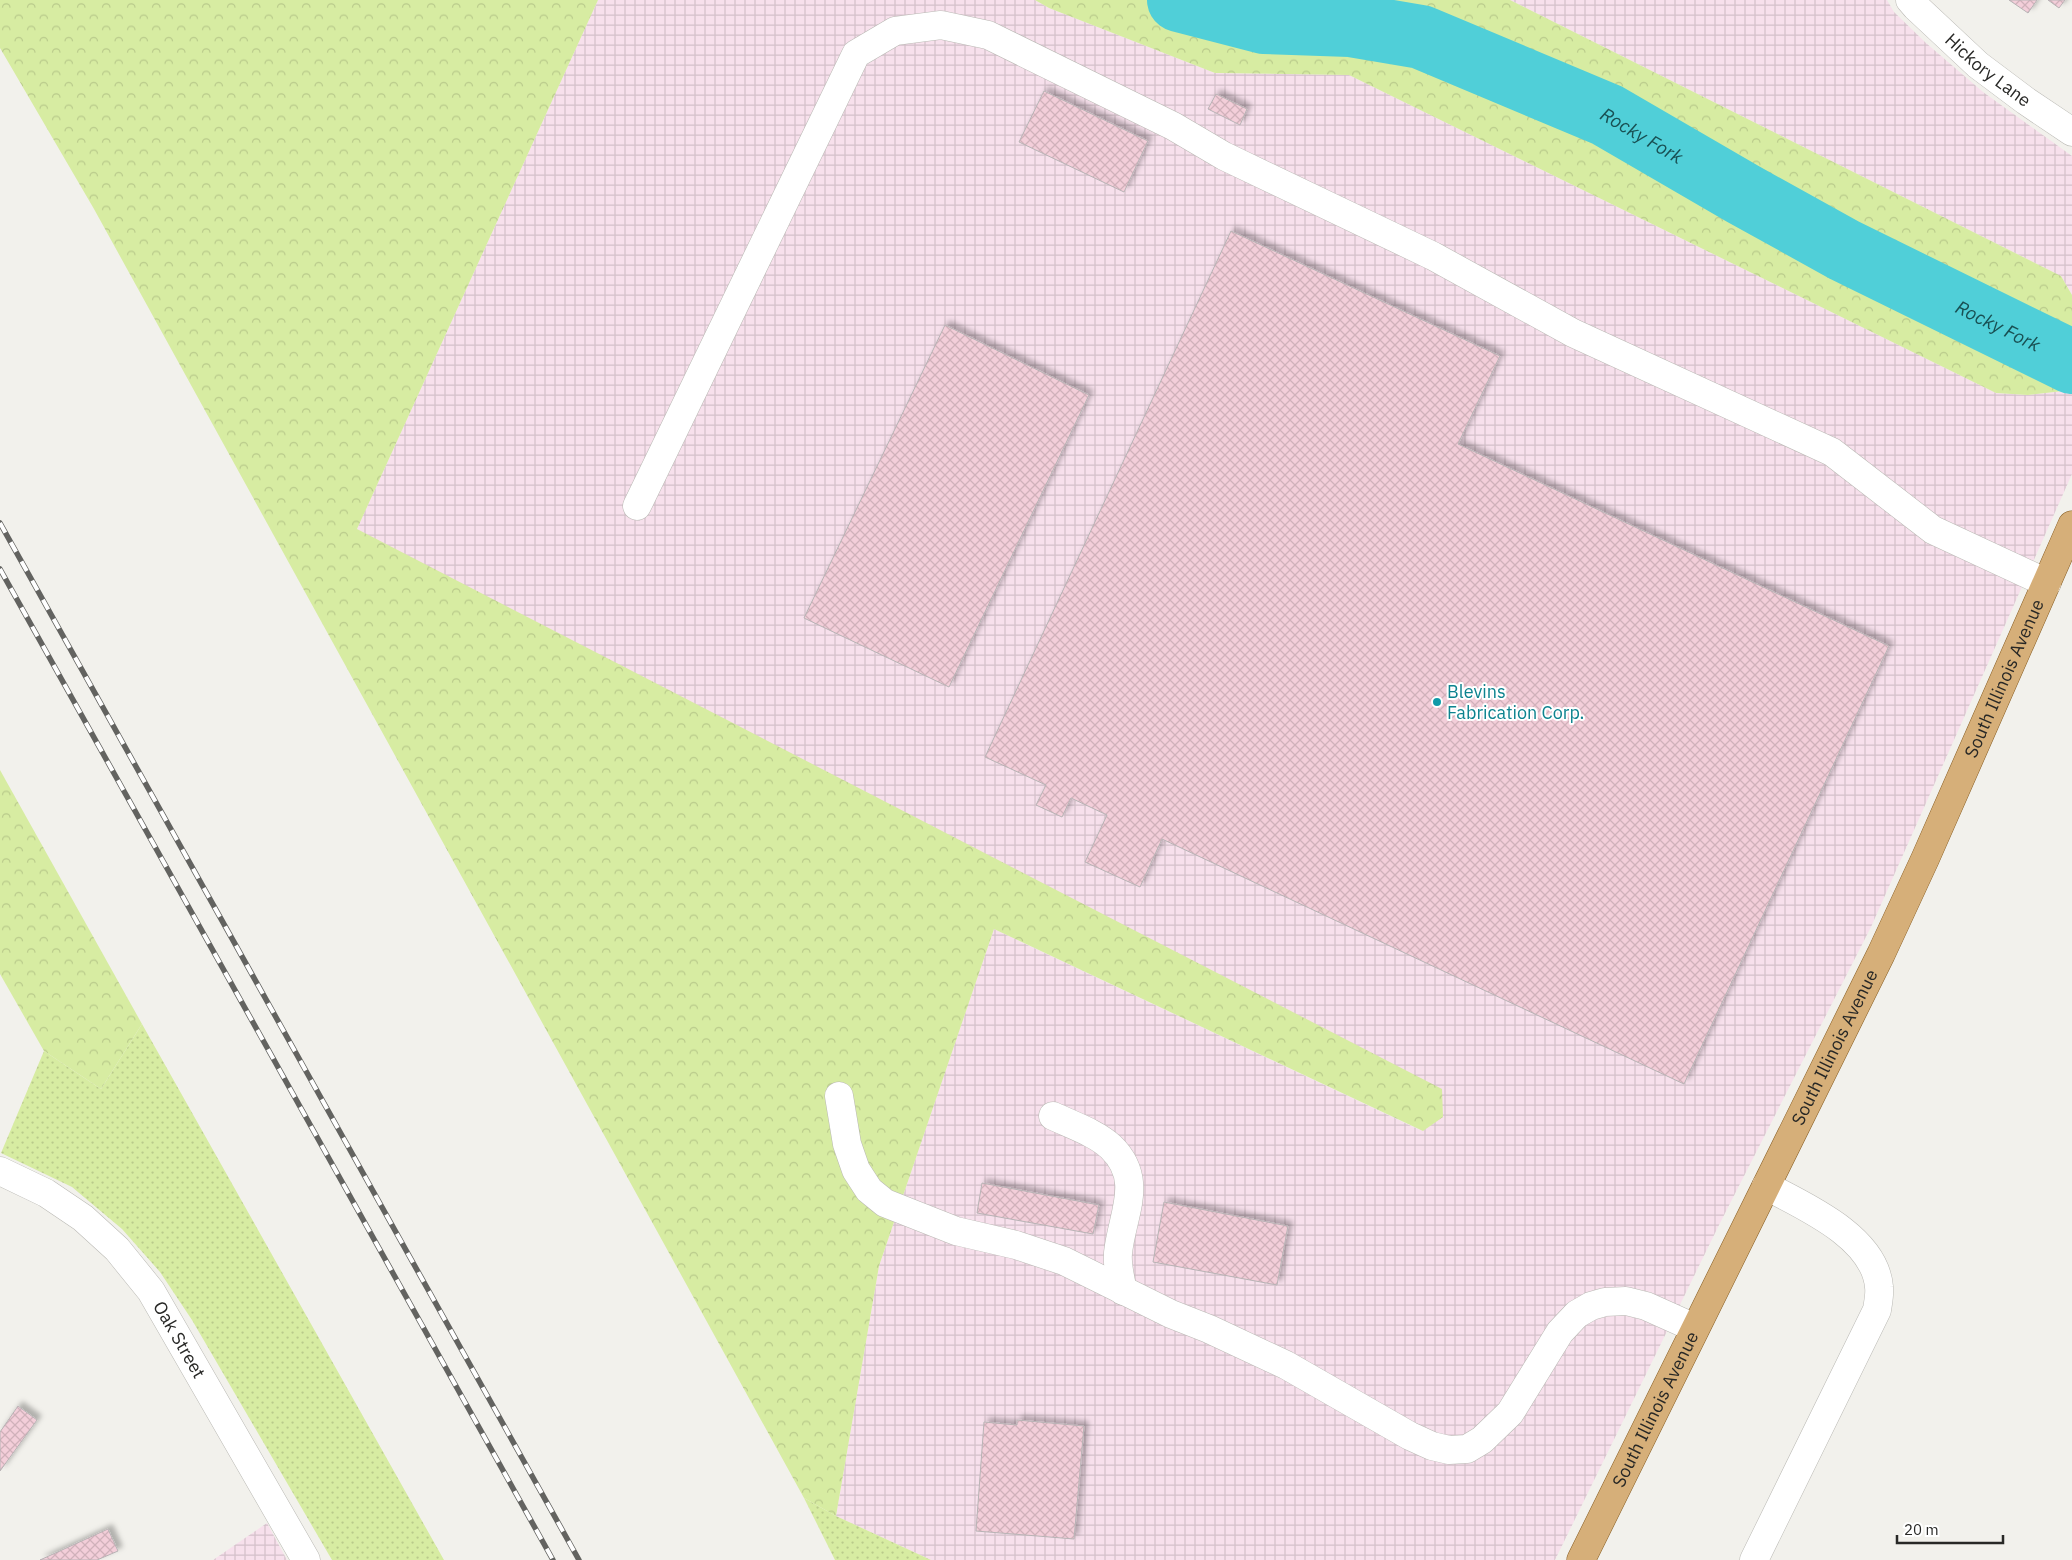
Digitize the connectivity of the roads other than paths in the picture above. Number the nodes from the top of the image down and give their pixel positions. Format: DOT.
graph roads {
  1 [pos="1910,0"];
  2 [pos="2072,132"];
  3 [pos="637,506"];
  4 [pos="2072,525"];
  5 [pos="2047,583"];
  6 [pos="839,1096"];
  7 [pos="1053,1116"];
  8 [pos="0,1171"];
  9 [pos="1766,1186"];
  10 [pos="1123,1291"];
  11 [pos="1695,1328"];
  12 [pos="306,1560"];
  13 [pos="1581,1560"];
  14 [pos="1754,1560"];
  1 -- 2 [label="street, Hickory Lane"];
  3 -- 5 [label="street"];
  4 -- 5 [label="main road, South Illinois Avenue"];
  5 -- 9 [label="main road, South Illinois Avenue"];
  6 -- 10 [label="street"];
  7 -- 10 [label="street"];
  8 -- 12 [label="street, Oak Street"];
  9 -- 11 [label="main road, South Illinois Avenue"];
  9 -- 14 [label="street"];
  10 -- 11 [label="street"];
  11 -- 13 [label="main road, South Illinois Avenue"];
}
